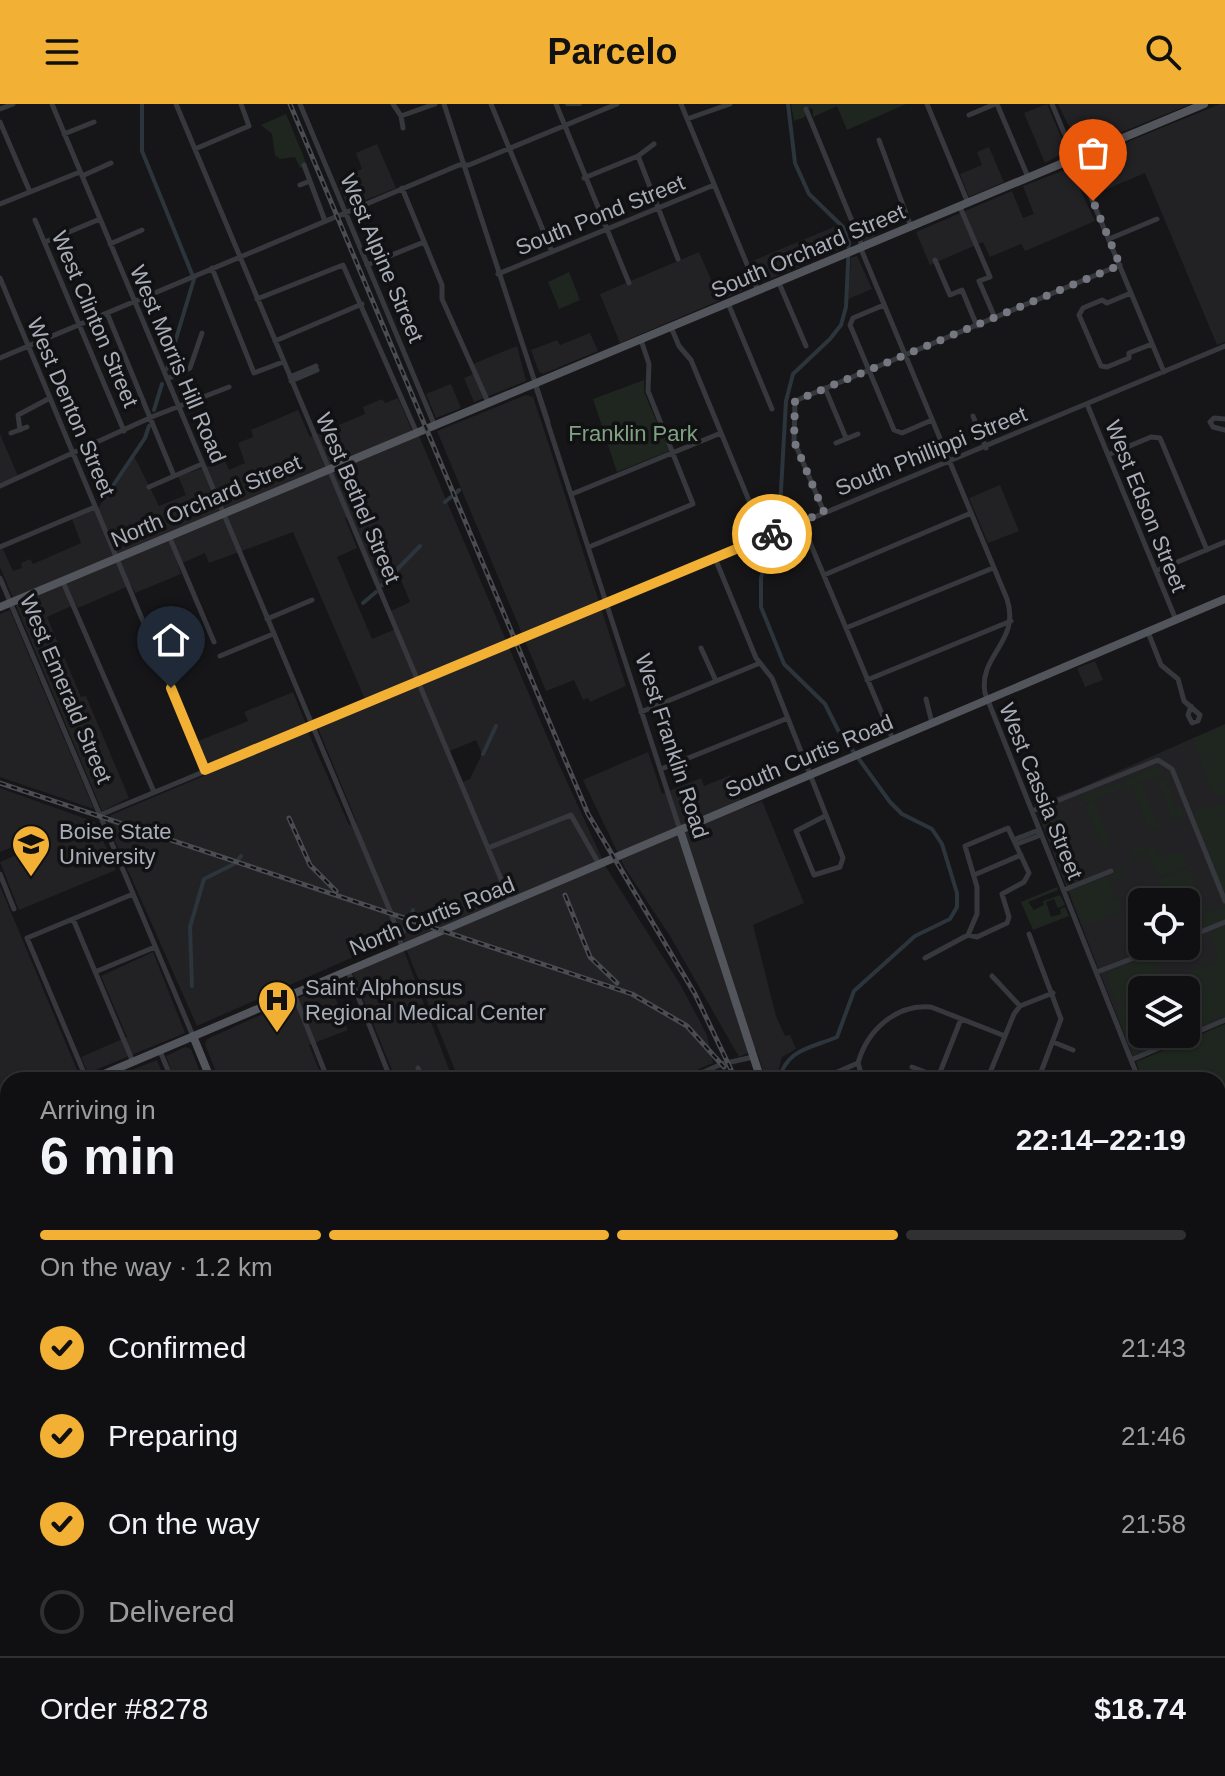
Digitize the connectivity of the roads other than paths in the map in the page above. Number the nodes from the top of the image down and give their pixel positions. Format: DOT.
graph roads {
  1 [pos="13,104"];
  2 [pos="52,104"];
  3 [pos="176,104"];
  4 [pos="241,104"];
  5 [pos="300,104"];
  6 [pos="393,104"];
  7 [pos="435,104"];
  8 [pos="444,104"];
  9 [pos="491,104"];
  10 [pos="556,104"];
  11 [pos="617,104"];
  12 [pos="681,104"];
  13 [pos="730,104"];
  14 [pos="927,104"];
  15 [pos="996,104"];
  16 [pos="1052,104"];
  17 [pos="1204,104"];
  18 [pos="1181,108"];
  19 [pos="0,109"];
  20 [pos="806,109"];
  21 [pos="969,115"];
  22 [pos="401,116"];
  23 [pos="687,119"];
  24 [pos="0,122"];
  25 [pos="94,122"];
  26 [pos="563,126"];
  27 [pos="403,128"];
  28 [pos="64,134"];
  29 [pos="879,140"];
  30 [pos="654,144"];
  31 [pos="510,148"];
  32 [pos="195,149"];
  33 [pos="638,156"];
  34 [pos="1076,158"];
  35 [pos="111,163"];
  36 [pos="304,165"];
  37 [pos="464,165"];
  38 [pos="81,174"];
  39 [pos="584,178"];
  40 [pos="1029,178"];
  41 [pos="310,181"];
  42 [pos="300,185"];
  43 [pos="714,185"];
  44 [pos="402,188"];
  45 [pos="30,192"];
  46 [pos="0,204"];
  47 [pos="964,205"];
  48 [pos="659,208"];
  49 [pos="345,212"];
  50 [pos="100,219"];
  51 [pos="1157,219"];
  52 [pos="35,220"];
  53 [pos="325,221"];
  54 [pos="911,227"];
  55 [pos="142,230"];
  56 [pos="606,230"];
  57 [pos="1109,239"];
  58 [pos="45,242"];
  59 [pos="424,242"];
  60 [pos="110,244"];
  61 [pos="862,248"];
  62 [pos="552,252"];
  63 [pos="240,257"];
  64 [pos="678,259"];
  65 [pos="935,260"];
  66 [pos="367,265"];
  67 [pos="1120,265"];
  68 [pos="212,268"];
  69 [pos="498,274"];
  70 [pos="0,278"];
  71 [pos="629,283"];
  72 [pos="779,283"];
  73 [pos="758,291"];
  74 [pos="1131,293"];
  75 [pos="257,299"];
  76 [pos="134,301"];
  77 [pos="728,303"];
  78 [pos="362,304"];
  79 [pos="884,305"];
  80 [pos="107,313"];
  81 [pos="995,318"];
  82 [pos="80,324"];
  83 [pos="977,326"];
  84 [pos="671,327"];
  85 [pos="202,333"];
  86 [pos="640,340"];
  87 [pos="275,341"];
  88 [pos="1152,343"];
  89 [pos="28,346"];
  90 [pos="806,346"];
  91 [pos="1225,346"];
  92 [pos="904,356"];
  93 [pos="0,358"];
  94 [pos="283,362"];
  95 [pos="317,368"];
  96 [pos="869,370"];
  97 [pos="1164,372"];
  98 [pos="167,379"];
  99 [pos="291,379"];
  100 [pos="535,383"];
  101 [pos="229,387"];
  102 [pos="825,388"];
  103 [pos="50,398"];
  104 [pos="488,402"];
  105 [pos="1087,404"];
  106 [pos="179,408"];
  107 [pos="772,409"];
  108 [pos="973,416"];
  109 [pos="151,419"];
  110 [pos="1225,419"];
  111 [pos="932,420"];
  112 [pos="27,427"];
  113 [pos="425,427"];
  114 [pos="20,430"];
  115 [pos="1225,430"];
  116 [pos="124,431"];
  117 [pos="11,433"];
  118 [pos="721,433"];
  119 [pos="858,434"];
  120 [pos="846,438"];
  121 [pos="836,443"];
  122 [pos="986,448"];
  123 [pos="673,452"];
  124 [pos="73,454"];
  125 [pos="1108,455"];
  126 [pos="950,462"];
  127 [pos="202,464"];
  128 [pos="327,468"];
  129 [pos="174,476"];
  130 [pos="0,486"];
  131 [pos="149,487"];
  132 [pos="572,494"];
  133 [pos="95,507"];
  134 [pos="824,512"];
  135 [pos="222,513"];
  136 [pos="971,513"];
  137 [pos="801,521"];
  138 [pos="169,535"];
  139 [pos="766,536"];
  140 [pos="1225,542"];
  141 [pos="0,547"];
  142 [pos="589,547"];
  143 [pos="1207,550"];
  144 [pos="117,558"];
  145 [pos="715,558"];
  146 [pos="993,568"];
  147 [pos="1156,571"];
  148 [pos="824,575"];
  149 [pos="0,578"];
  150 [pos="63,581"];
  151 [pos="312,600"];
  152 [pos="1224,600"];
  153 [pos="10,602"];
  154 [pos="607,602"];
  155 [pos="0,607"];
  156 [pos="1225,611"];
  157 [pos="267,619"];
  158 [pos="1176,620"];
  159 [pos="1011,621"];
  160 [pos="846,628"];
  161 [pos="1148,632"];
  162 [pos="273,634"];
  163 [pos="214,642"];
  164 [pos="701,648"];
  165 [pos="220,656"];
  166 [pos="760,663"];
  167 [pos="867,680"];
  168 [pos="418,681"];
  169 [pos="716,681"];
  170 [pos="926,699"];
  171 [pos="988,700"];
  172 [pos="1191,706"];
  173 [pos="641,712"];
  174 [pos="788,718"];
  175 [pos="932,724"];
  176 [pos="312,726"];
  177 [pos="893,740"];
  178 [pos="661,769"];
  179 [pos="205,770"];
  180 [pos="809,775"];
  181 [pos="154,792"];
  182 [pos="1032,811"];
  183 [pos="100,815"];
  184 [pos="825,816"];
  185 [pos="680,830"];
  186 [pos="1040,832"];
  187 [pos="1016,842"];
  188 [pos="488,848"];
  189 [pos="1021,855"];
  190 [pos="611,858"];
  191 [pos="599,864"];
  192 [pos="1111,871"];
  193 [pos="0,874"];
  194 [pos="974,875"];
  195 [pos="1064,890"];
  196 [pos="133,894"];
  197 [pos="1225,901"];
  198 [pos="511,903"];
  199 [pos="14,909"];
  200 [pos="73,919"];
  201 [pos="1225,922"];
  202 [pos="1200,932"];
  203 [pos="1029,934"];
  204 [pos="968,935"];
  205 [pos="155,947"];
  206 [pos="402,947"];
  207 [pos="925,958"];
  208 [pos="1128,960"];
  209 [pos="347,971"];
  210 [pos="95,972"];
  211 [pos="1097,972"];
  212 [pos="992,976"];
  213 [pos="1053,993"];
  214 [pos="294,994"];
  215 [pos="940,1000"];
  216 [pos="1020,1006"];
  217 [pos="936,1009"];
  218 [pos="961,1019"];
  219 [pos="1225,1020"];
  220 [pos="193,1036"];
  221 [pos="1005,1036"];
  222 [pos="1053,1042"];
  223 [pos="160,1050"];
  224 [pos="1073,1050"];
  225 [pos="754,1057"];
  226 [pos="1131,1060"];
  227 [pos="133,1062"];
  228 [pos="858,1063"];
  229 [pos="912,1067"];
  230 [pos="418,1068"];
  231 [pos="85,1072"];
  232 [pos="108,1072"];
  233 [pos="169,1072"];
  234 [pos="208,1072"];
  235 [pos="325,1072"];
  236 [pos="388,1072"];
  237 [pos="420,1072"];
  238 [pos="704,1072"];
  239 [pos="759,1072"];
  240 [pos="837,1072"];
  241 [pos="861,1072"];
  242 [pos="923,1072"];
  243 [pos="939,1072"];
  244 [pos="990,1072"];
  245 [pos="1041,1072"];
  246 [pos="1136,1072"];
  1 -- 19 [label="street"];
  2 -- 28 [label="street, West Morris Hill Road"];
  3 -- 32 [label="street, West Bethel Street"];
  4 -- 32 [label="street"];
  5 -- 49 [label="street, West Alpine Street"];
  6 -- 22 [label="street"];
  7 -- 22 [label="street"];
  8 -- 37 [label="street, West Franklin Road"];
  9 -- 31 [label="street"];
  10 -- 26 [label="street"];
  11 -- 26 [label="street"];
  12 -- 23 [label="street"];
  13 -- 23 [label="street"];
  14 -- 47 [label="street"];
  15 -- 21 [label="street"];
  15 -- 40 [label="street"];
  16 -- 34 [label="street"];
  17 -- 18 [label="main road, South Orchard Street"];
  18 -- 34 [label="main road, South Orchard Street"];
  20 -- 61 [label="street"];
  22 -- 27 [label="street"];
  23 -- 43 [label="street"];
  24 -- 45 [label="street"];
  25 -- 28 [label="street"];
  26 -- 31 [label="street"];
  26 -- 39 [label="street"];
  28 -- 38 [label="street, West Morris Hill Road"];
  29 -- 54 [label="street"];
  30 -- 33 [label="street"];
  31 -- 37 [label="street"];
  31 -- 62 [label="street"];
  32 -- 63 [label="street, West Bethel Street"];
  33 -- 39 [label="street"];
  33 -- 48 [label="street"];
  34 -- 40 [label="main road, South Orchard Street"];
  34 -- 57 [label="street"];
  35 -- 38 [label="street"];
  36 -- 41 [label="street"];
  37 -- 44 [label="street"];
  37 -- 69 [label="street, West Franklin Road"];
  38 -- 45 [label="street"];
  38 -- 50 [label="street, West Morris Hill Road"];
  39 -- 56 [label="street"];
  40 -- 47 [label="main road, South Orchard Street"];
  41 -- 42 [label="street"];
  41 -- 53 [label="street"];
  43 -- 48 [label="street, South Pond Street"];
  43 -- 73 [label="street"];
  44 -- 49 [label="street"];
  44 -- 59 [label="street"];
  45 -- 46 [label="street"];
  47 -- 54 [label="main road, South Orchard Street"];
  47 -- 81 [label="street"];
  48 -- 56 [label="street, South Pond Street"];
  48 -- 64 [label="street"];
  49 -- 53 [label="street"];
  49 -- 66 [label="street, West Alpine Street"];
  50 -- 58 [label="street"];
  50 -- 60 [label="street, West Morris Hill Road"];
  51 -- 57 [label="street"];
  52 -- 58 [label="street, West Clinton Street"];
  53 -- 63 [label="street"];
  54 -- 61 [label="main road, South Orchard Street"];
  55 -- 60 [label="street"];
  56 -- 62 [label="street, South Pond Street"];
  56 -- 71 [label="street"];
  57 -- 67 [label="street"];
  58 -- 82 [label="street, West Clinton Street"];
  59 -- 66 [label="street"];
  59 -- 104 [label="street"];
  60 -- 76 [label="street, West Morris Hill Road"];
  61 -- 72 [label="main road, South Orchard Street"];
  61 -- 79 [label="street"];
  62 -- 69 [label="street, South Pond Street"];
  63 -- 68 [label="street"];
  63 -- 75 [label="street, West Bethel Street"];
  65 -- 83 [label="street"];
  66 -- 113 [label="street, West Alpine Street"];
  67 -- 74 [label="street"];
  67 -- 81 [label="street"];
  68 -- 76 [label="street"];
  68 -- 94 [label="street"];
  69 -- 100 [label="street, West Franklin Road"];
  70 -- 89 [label="street, West Denton Street"];
  72 -- 73 [label="main road, South Orchard Street"];
  72 -- 90 [label="street"];
  73 -- 77 [label="main road, South Orchard Street"];
  74 -- 88 [label="street"];
  74 -- 88 [label="street"];
  75 -- 78 [label="street"];
  75 -- 87 [label="street, West Bethel Street"];
  76 -- 80 [label="street"];
  76 -- 98 [label="street, West Morris Hill Road"];
  77 -- 84 [label="main road, South Orchard Street"];
  77 -- 107 [label="street"];
  78 -- 87 [label="street"];
  78 -- 113 [label="street"];
  79 -- 92 [label="street"];
  79 -- 96 [label="street"];
  80 -- 82 [label="street"];
  80 -- 109 [label="street"];
  81 -- 83 [label="street"];
  82 -- 89 [label="street"];
  82 -- 116 [label="street, West Clinton Street"];
  83 -- 92 [label="street"];
  84 -- 86 [label="main road, South Orchard Street"];
  84 -- 118 [label="street"];
  85 -- 98 [label="street"];
  86 -- 100 [label="main road, South Orchard Street"];
  86 -- 123 [label="street"];
  87 -- 94 [label="street, West Bethel Street"];
  88 -- 97 [label="street"];
  89 -- 93 [label="street"];
  89 -- 103 [label="street, West Denton Street"];
  91 -- 97 [label="street, South Phillippi Street"];
  92 -- 96 [label="street"];
  92 -- 111 [label="street"];
  94 -- 99 [label="street, West Bethel Street"];
  95 -- 99 [label="street"];
  96 -- 102 [label="street"];
  96 -- 111 [label="street"];
  97 -- 105 [label="street, South Phillippi Street"];
  98 -- 106 [label="street, West Morris Hill Road"];
  99 -- 128 [label="street, West Bethel Street"];
  100 -- 104 [label="main road, South Orchard Street"];
  100 -- 132 [label="street, West Franklin Road"];
  101 -- 106 [label="street"];
  102 -- 120 [label="street"];
  102 -- 134 [label="street"];
  103 -- 114 [label="street"];
  103 -- 124 [label="street, West Denton Street"];
  104 -- 113 [label="main road, South Orchard Street"];
  105 -- 122 [label="street, South Phillippi Street"];
  105 -- 125 [label="street, West Edson Street"];
  106 -- 109 [label="street"];
  106 -- 127 [label="street, West Morris Hill Road"];
  108 -- 122 [label="street"];
  109 -- 116 [label="street"];
  109 -- 129 [label="street"];
  110 -- 115 [label="street"];
  111 -- 126 [label="street"];
  112 -- 114 [label="street"];
  113 -- 128 [label="main road, North Orchard Street"];
  114 -- 117 [label="street"];
  116 -- 124 [label="street"];
  118 -- 123 [label="street"];
  118 -- 139 [label="street"];
  119 -- 120 [label="street"];
  120 -- 121 [label="street"];
  122 -- 126 [label="street, South Phillippi Street"];
  123 -- 132 [label="street"];
  123 -- 142 [label="street"];
  124 -- 130 [label="street"];
  124 -- 133 [label="street, West Denton Street"];
  125 -- 143 [label="street"];
  125 -- 147 [label="street, West Edson Street"];
  126 -- 134 [label="street, South Phillippi Street"];
  126 -- 136 [label="street"];
  127 -- 129 [label="street"];
  127 -- 135 [label="street, West Morris Hill Road"];
  128 -- 135 [label="main road, North Orchard Street"];
  128 -- 168 [label="street, West Bethel Street"];
  129 -- 131 [label="street"];
  132 -- 142 [label="street, West Franklin Road"];
  133 -- 141 [label="street"];
  133 -- 144 [label="street, West Denton Street"];
  134 -- 137 [label="street, South Phillippi Street"];
  135 -- 138 [label="main road, North Orchard Street"];
  135 -- 157 [label="street, West Morris Hill Road"];
  136 -- 146 [label="street"];
  136 -- 148 [label="street"];
  137 -- 139 [label="street, South Phillippi Street"];
  137 -- 148 [label="street"];
  138 -- 144 [label="main road, North Orchard Street"];
  138 -- 163 [label="street"];
  139 -- 145 [label="street, South Phillippi Street"];
  140 -- 143 [label="street"];
  142 -- 154 [label="street, West Franklin Road"];
  143 -- 147 [label="street"];
  144 -- 150 [label="main road, North Orchard Street"];
  144 -- 179 [label="street, West Denton Street"];
  145 -- 154 [label="street, South Phillippi Street"];
  145 -- 166 [label="street"];
  146 -- 159 [label="street"];
  146 -- 160 [label="street"];
  147 -- 158 [label="street, West Edson Street"];
  148 -- 160 [label="street"];
  149 -- 153 [label="street, West Emerald Street"];
  150 -- 153 [label="main road, North Orchard Street"];
  150 -- 181 [label="street"];
  151 -- 157 [label="street"];
  152 -- 156 [label="street"];
  152 -- 158 [label="main road, South Curtis Road"];
  153 -- 155 [label="main road, North Orchard Street"];
  153 -- 183 [label="street, West Emerald Street"];
  154 -- 168 [label="street, South Phillippi Street"];
  154 -- 173 [label="street, West Franklin Road"];
  157 -- 162 [label="street, West Morris Hill Road"];
  158 -- 161 [label="main road, South Curtis Road"];
  159 -- 167 [label="street"];
  159 -- 171 [label="street, West Cassia Street"];
  160 -- 167 [label="street"];
  161 -- 171 [label="main road, South Curtis Road"];
  161 -- 172 [label="street"];
  162 -- 165 [label="street"];
  162 -- 176 [label="street, West Morris Hill Road"];
  164 -- 169 [label="street"];
  166 -- 169 [label="street"];
  166 -- 174 [label="street"];
  167 -- 177 [label="street"];
  168 -- 176 [label="street, South Phillippi Street"];
  168 -- 188 [label="street, West Bethel Street"];
  169 -- 173 [label="street"];
  170 -- 175 [label="street"];
  171 -- 175 [label="main road, South Curtis Road"];
  171 -- 182 [label="street, West Cassia Street"];
  173 -- 178 [label="street, West Franklin Road"];
  174 -- 178 [label="street"];
  174 -- 180 [label="street"];
  175 -- 177 [label="main road, South Curtis Road"];
  176 -- 179 [label="street, South Phillippi Street"];
  176 -- 206 [label="street, West Morris Hill Road"];
  177 -- 180 [label="main road, South Curtis Road"];
  178 -- 185 [label="street, West Franklin Road"];
  179 -- 181 [label="street, South Phillippi Street"];
  180 -- 184 [label="street"];
  180 -- 185 [label="main road, South Curtis Road"];
  181 -- 183 [label="street, South Phillippi Street"];
  182 -- 186 [label="street, West Cassia Street"];
  182 -- 197 [label="street"];
  183 -- 196 [label="street, West Emerald Street"];
  184 -- 184 [label="street"];
  185 -- 190 [label="main road, South Curtis Road"];
  185 -- 225 [label="main road, West Franklin Road"];
  186 -- 187 [label="street"];
  186 -- 195 [label="street, West Cassia Street"];
  187 -- 189 [label="street"];
  187 -- 194 [label="street"];
  188 -- 191 [label="street"];
  188 -- 198 [label="street, West Bethel Street"];
  189 -- 194 [label="street"];
  189 -- 204 [label="street"];
  190 -- 191 [label="main road, North Curtis Road"];
  191 -- 198 [label="main road, North Curtis Road"];
  192 -- 195 [label="street"];
  193 -- 199 [label="street"];
  194 -- 204 [label="street"];
  195 -- 211 [label="street, West Cassia Street"];
  196 -- 200 [label="street"];
  196 -- 205 [label="street, West Emerald Street"];
  198 -- 206 [label="main road, North Curtis Road"];
  200 -- 210 [label="street"];
  200 -- 231 [label="street"];
  201 -- 202 [label="street"];
  203 -- 213 [label="street"];
  204 -- 207 [label="street"];
  205 -- 210 [label="street"];
  205 -- 220 [label="street, West Emerald Street"];
  206 -- 209 [label="main road, North Curtis Road"];
  208 -- 211 [label="street"];
  209 -- 214 [label="main road, North Curtis Road"];
  209 -- 236 [label="street"];
  210 -- 227 [label="street"];
  211 -- 226 [label="street, West Cassia Street"];
  212 -- 216 [label="street"];
  213 -- 216 [label="street"];
  213 -- 222 [label="street"];
  214 -- 220 [label="main road, North Curtis Road"];
  214 -- 235 [label="street"];
  215 -- 217 [label="street"];
  216 -- 221 [label="street"];
  217 -- 218 [label="street"];
  217 -- 228 [label="street"];
  218 -- 221 [label="street"];
  218 -- 243 [label="street"];
  219 -- 226 [label="street"];
  220 -- 223 [label="main road, North Curtis Road"];
  220 -- 234 [label="main road, West Emerald Street"];
  221 -- 244 [label="street"];
  222 -- 224 [label="street"];
  222 -- 245 [label="street"];
  223 -- 227 [label="main road, North Curtis Road"];
  223 -- 233 [label="street"];
  225 -- 238 [label="street"];
  225 -- 239 [label="main road, West Franklin Road"];
  226 -- 246 [label="street, West Cassia Street"];
  227 -- 232 [label="main road, North Curtis Road"];
  228 -- 240 [label="street"];
  228 -- 241 [label="street"];
  229 -- 242 [label="street"];
  230 -- 237 [label="street"];
}
